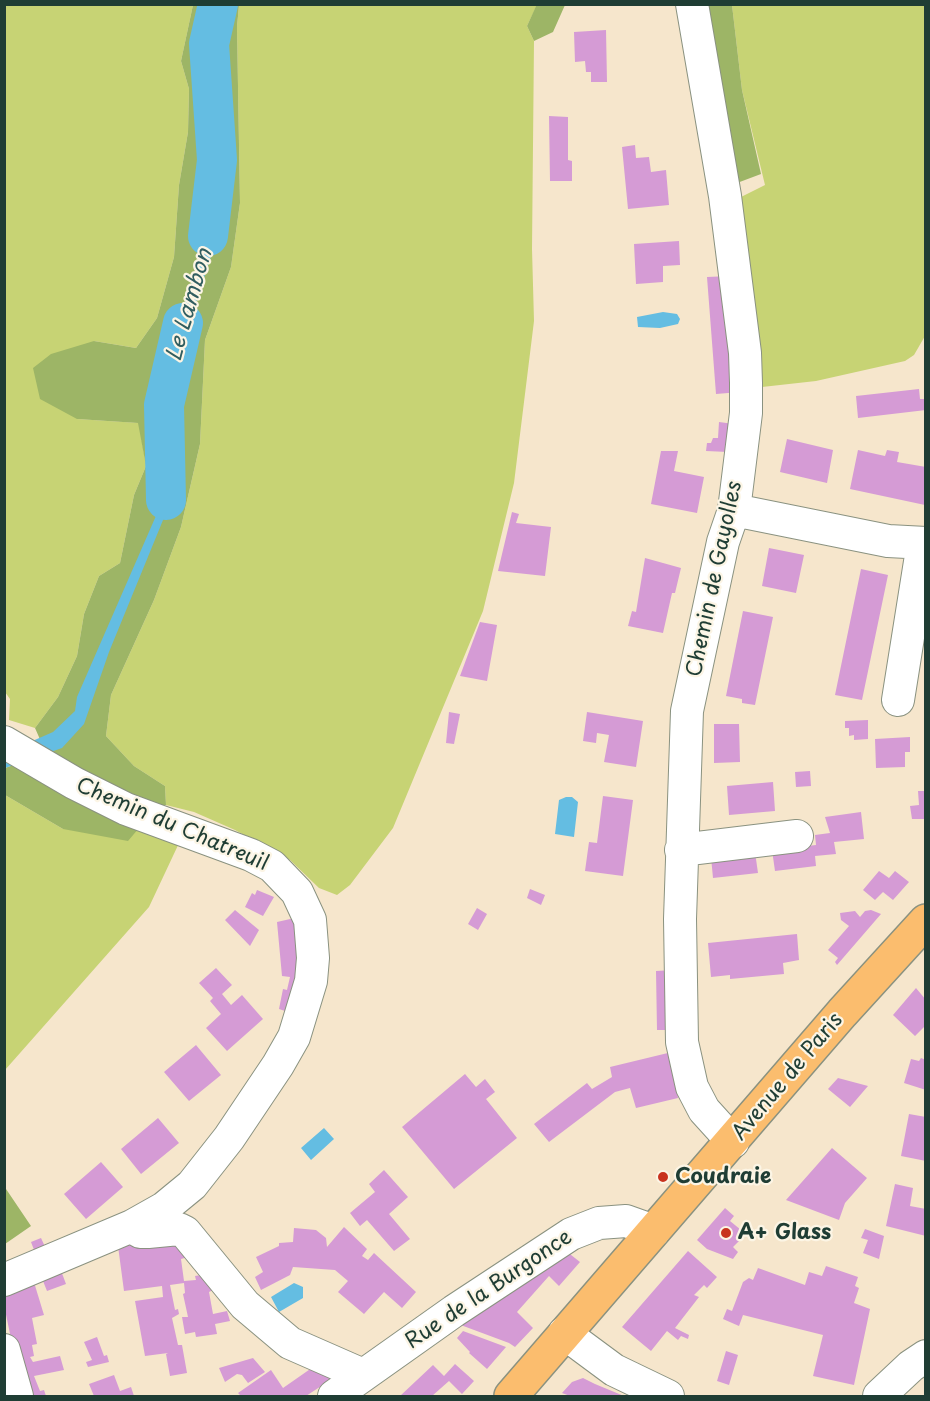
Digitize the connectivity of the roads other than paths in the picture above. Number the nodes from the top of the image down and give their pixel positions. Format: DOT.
graph roads {
  1 [pos="692,4"];
  2 [pos="734,510"];
  3 [pos="924,543"];
  4 [pos="898,700"];
  5 [pos="5,743"];
  6 [pos="797,836"];
  7 [pos="681,850"];
  8 [pos="926,921"];
  9 [pos="733,1142"];
  10 [pos="132,1226"];
  11 [pos="654,1232"];
  12 [pos="4,1280"];
  13 [pos="564,1333"];
  14 [pos="4,1350"];
  15 [pos="926,1356"];
  16 [pos="363,1375"];
  17 [pos="17,1396"];
  18 [pos="334,1396"];
  19 [pos="511,1396"];
  20 [pos="668,1396"];
  21 [pos="879,1396"];
  1 -- 2 [label="street, Chemin de Gayolles"];
  2 -- 3 [label="street"];
  2 -- 7 [label="street, Chemin de Gayolles"];
  3 -- 4 [label="street"];
  5 -- 10 [label="street, Chemin du Chatreuil"];
  6 -- 7 [label="street"];
  7 -- 9 [label="street, Chemin de Gayolles"];
  8 -- 9 [label="main road, Avenue de Paris"];
  9 -- 11 [label="main road, Avenue de Paris"];
  10 -- 12 [label="street, Chemin du Chatreuil"];
  10 -- 16 [label="street"];
  11 -- 13 [label="main road, Avenue de Paris"];
  11 -- 16 [label="street, Rue de la Burgonce"];
  13 -- 19 [label="main road, Avenue de Paris"];
  13 -- 20 [label="street"];
  14 -- 17 [label="street"];
  15 -- 21 [label="street"];
  16 -- 18 [label="street, Rue de la Burgonce"];
}
